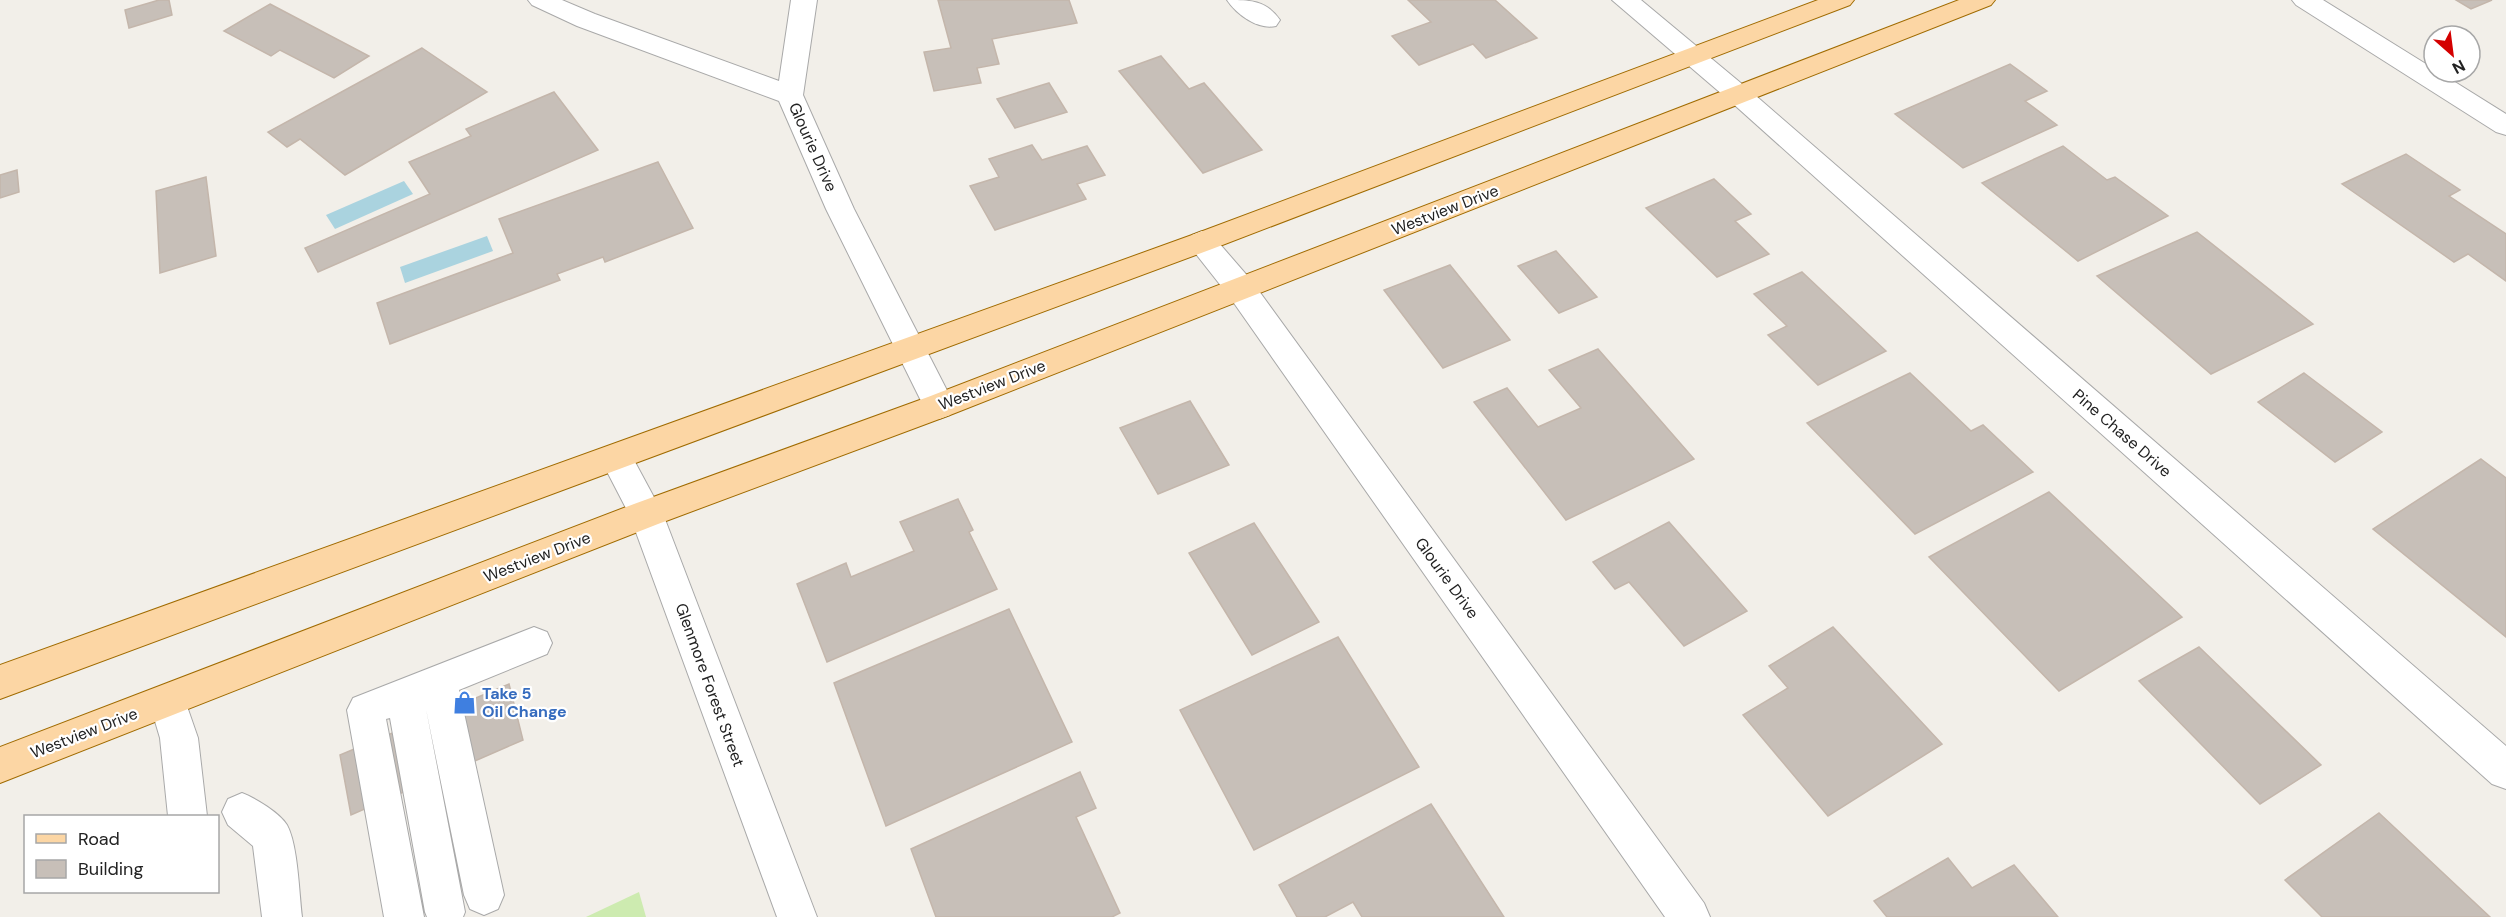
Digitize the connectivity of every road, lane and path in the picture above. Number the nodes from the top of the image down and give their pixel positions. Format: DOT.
graph roads {
  1 [pos="541,0"];
  2 [pos="804,0"];
  3 [pos="1240,0"];
  4 [pos="1625,0"];
  5 [pos="1841,0"];
  6 [pos="1982,0"];
  7 [pos="2305,0"];
  8 [pos="1267,20"];
  9 [pos="1692,57"];
  10 [pos="789,95"];
  11 [pos="1738,95"];
  12 [pos="2506,126"];
  13 [pos="1202,242"];
  14 [pos="1240,288"];
  15 [pos="912,349"];
  16 [pos="939,406"];
  17 [pos="616,458"];
  18 [pos="646,514"];
  19 [pos="534,643"];
  20 [pos="0,682"];
  21 [pos="422,688"];
  22 [pos="168,701"];
  23 [pos="0,765"];
  24 [pos="2506,771"];
  25 [pos="242,812"];
  26 [pos="188,815"];
  27 [pos="484,895"];
  28 [pos="445,912"];
  29 [pos="282,917"];
  30 [pos="404,917"];
  31 [pos="797,917"];
  32 [pos="1690,917"];
  1 -- 10 [label="street, Glourie Drive"];
  2 -- 10 [label="street"];
  3 -- 8 [label="street"];
  4 -- 9 [label="street, Pine Chase Drive"];
  5 -- 9 [label="main road"];
  6 -- 11 [label="main road, Westview Drive"];
  7 -- 12 [label="street"];
  9 -- 11 [label="street, Pine Chase Drive"];
  9 -- 13 [label="main road"];
  10 -- 15 [label="street, Glourie Drive"];
  11 -- 14 [label="main road, Westview Drive"];
  11 -- 24 [label="street, Pine Chase Drive"];
  13 -- 14 [label="street, Glourie Drive"];
  13 -- 15 [label="main road"];
  14 -- 16 [label="main road, Westview Drive"];
  14 -- 32 [label="street, Glourie Drive"];
  15 -- 16 [label="street, Glourie Drive"];
  15 -- 17 [label="main road"];
  16 -- 18 [label="main road, Westview Drive"];
  17 -- 18 [label="street, Glenmore Forest Street"];
  17 -- 20 [label="main road"];
  18 -- 22 [label="main road, Westview Drive"];
  18 -- 31 [label="street, Glenmore Forest Street"];
  19 -- 21 [label="street"];
  21 -- 27 [label="street"];
  21 -- 28 [label="street"];
  21 -- 30 [label="street"];
  22 -- 23 [label="main road, Westview Drive"];
  22 -- 26 [label="street"];
  25 -- 29 [label="street"];
}
